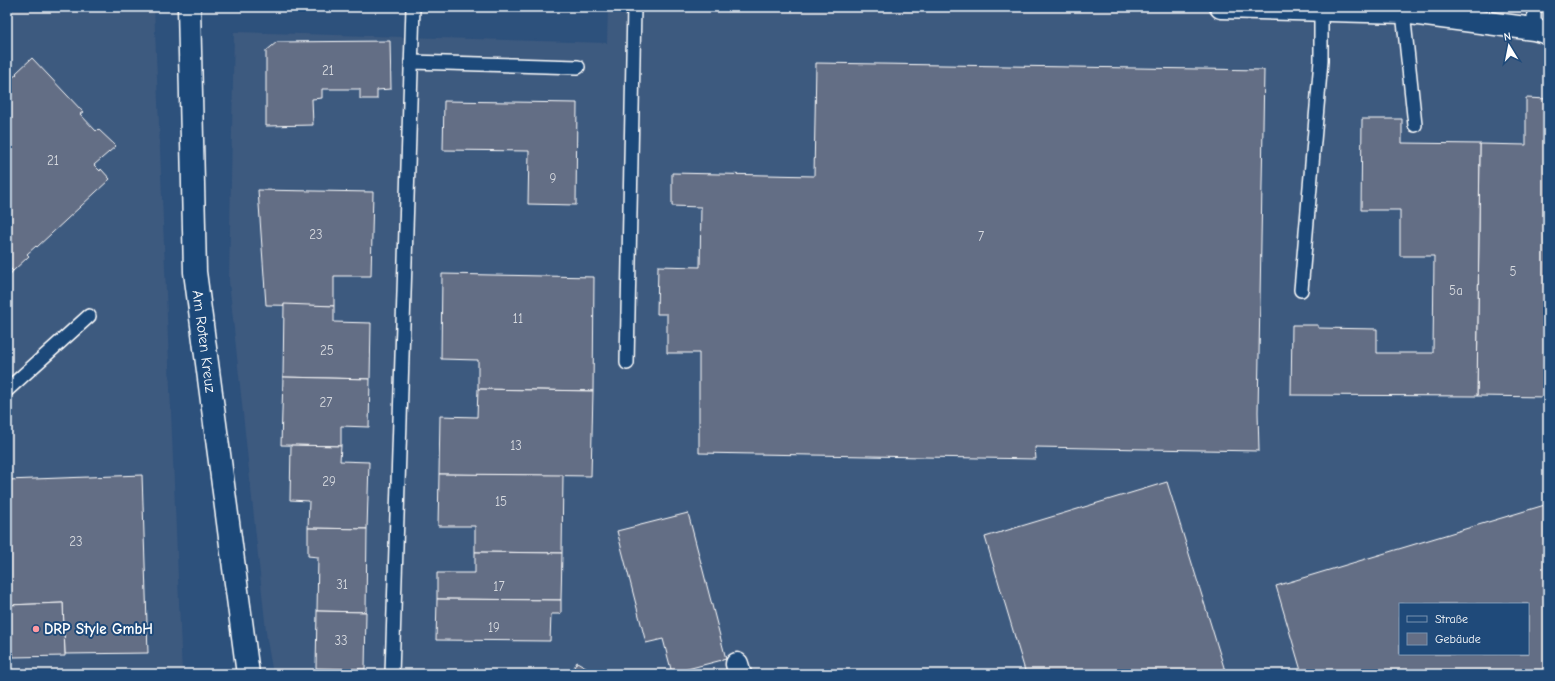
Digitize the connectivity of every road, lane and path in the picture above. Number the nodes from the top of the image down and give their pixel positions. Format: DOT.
graph roads {
  1 [pos="189,7"];
  2 [pos="413,7"];
  3 [pos="634,7"];
  4 [pos="1221,7"];
  5 [pos="1534,7"];
  6 [pos="1321,10"];
  7 [pos="1403,12"];
  8 [pos="1541,31"];
  9 [pos="411,62"];
  10 [pos="578,67"];
  11 [pos="1415,125"];
  12 [pos="1301,290"];
  13 [pos="89,316"];
  14 [pos="627,363"];
  15 [pos="7,390"];
  16 [pos="248,674"];
  17 [pos="392,674"];
  1 -- 16 [label="street, Am Roten Kreuz"];
  2 -- 9 [label="lane"];
  3 -- 14 [label="lane"];
  4 -- 6 [label="street"];
  5 -- 8 [label="lane"];
  6 -- 7 [label="street"];
  6 -- 12 [label="lane"];
  7 -- 8 [label="street"];
  7 -- 11 [label="lane"];
  9 -- 10 [label="lane"];
  9 -- 17 [label="lane"];
  13 -- 15 [label="lane"];
}
